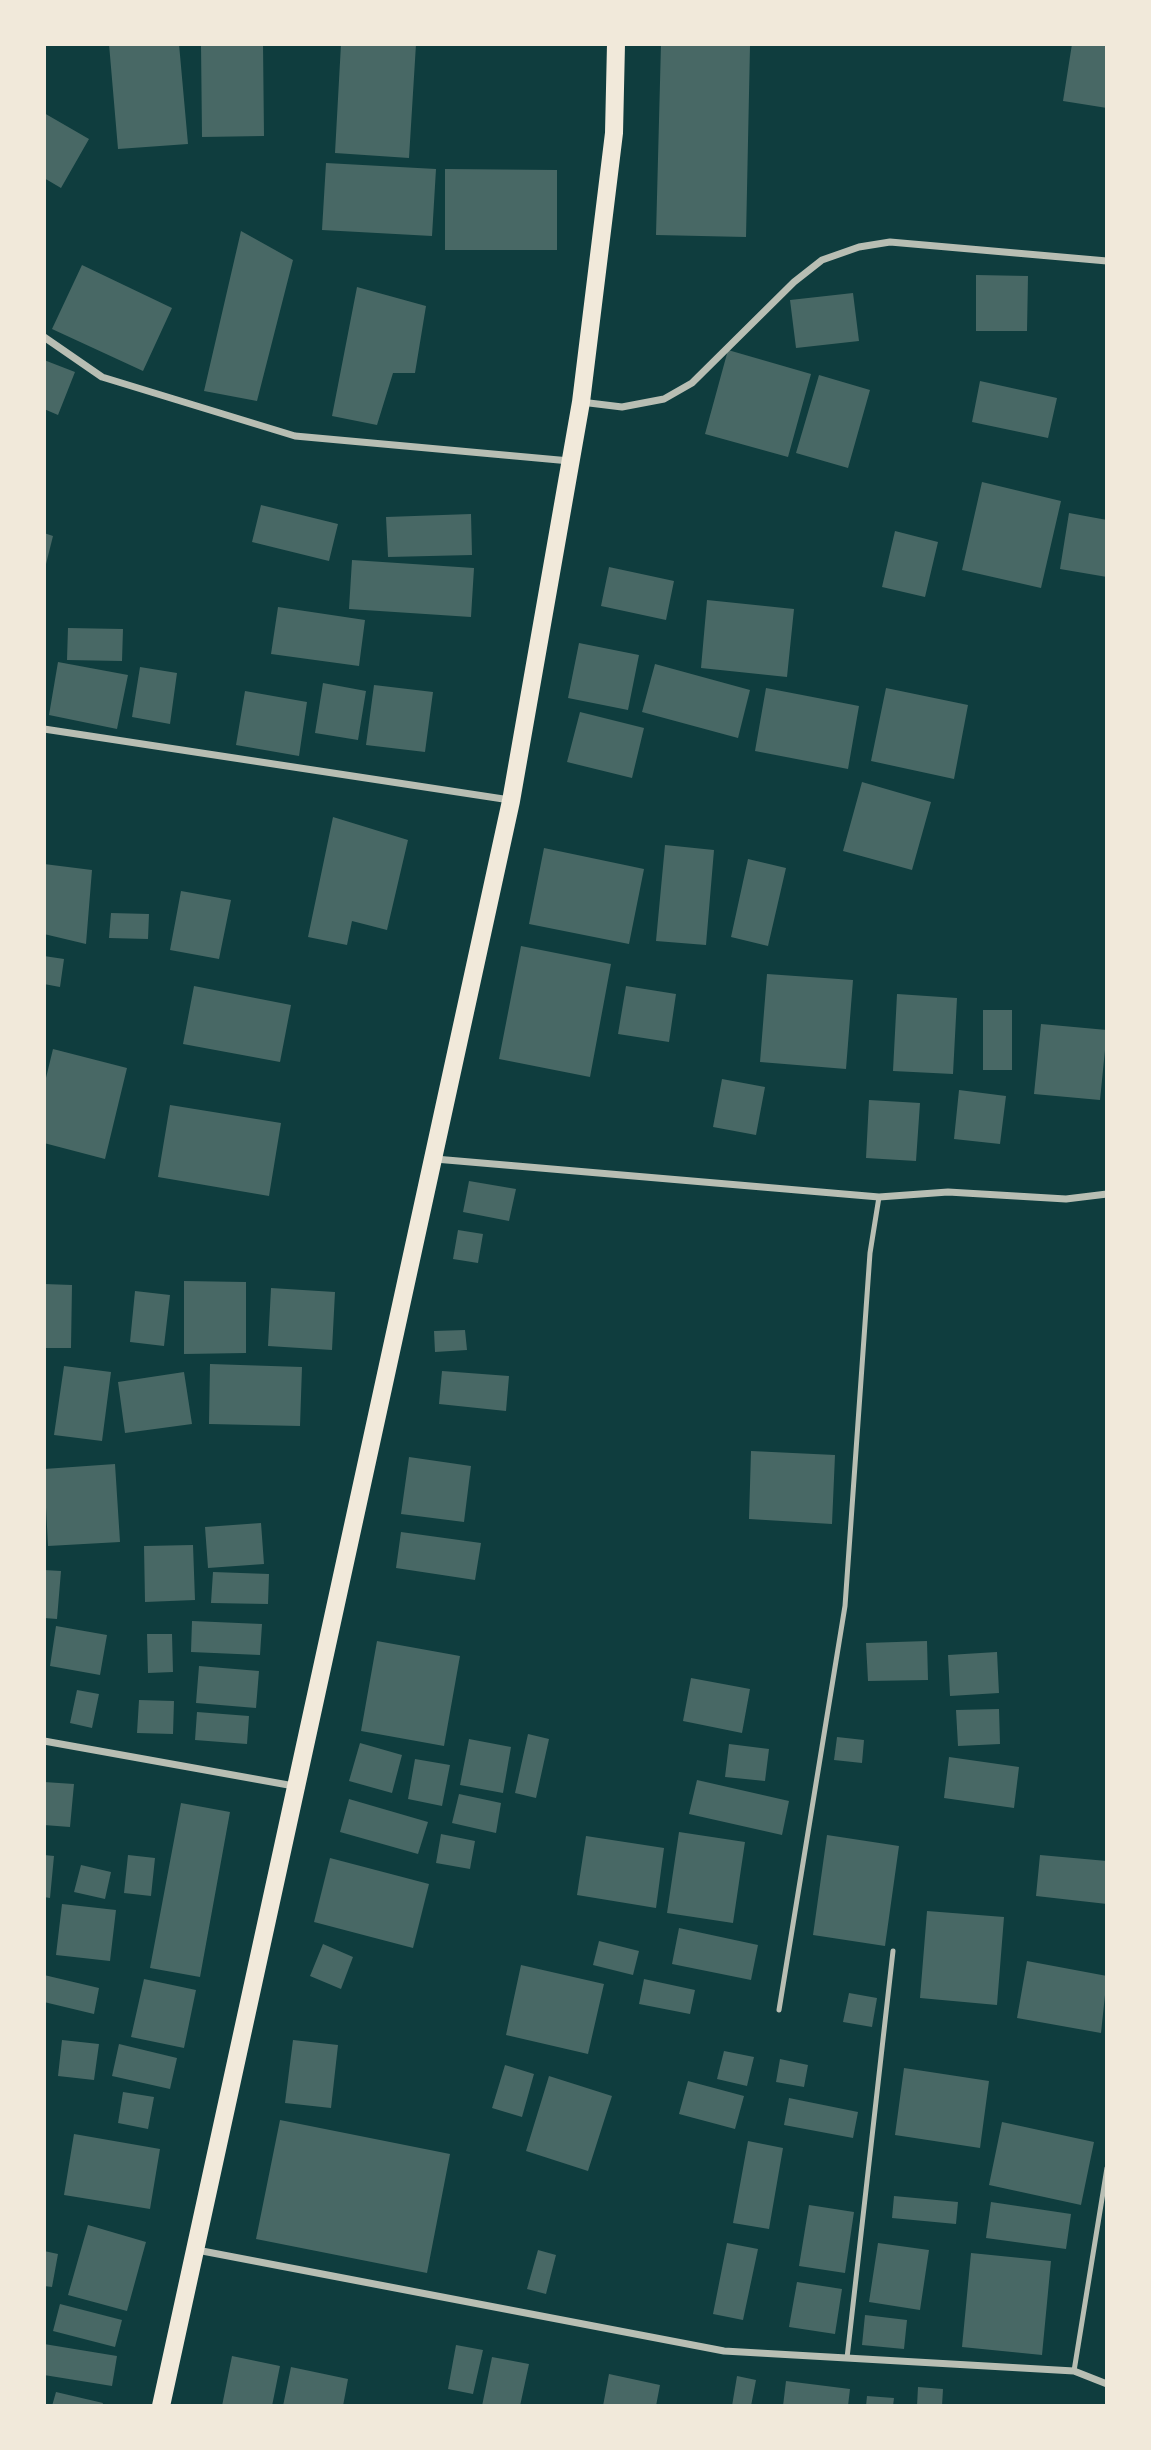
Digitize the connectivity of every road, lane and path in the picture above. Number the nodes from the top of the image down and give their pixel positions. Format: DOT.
graph roads {
  1 [pos="616,44"];
  2 [pos="1107,261"];
  3 [pos="44,337"];
  4 [pos="581,402"];
  5 [pos="571,461"];
  6 [pos="44,729"];
  7 [pos="511,800"];
  8 [pos="432,1159"];
  9 [pos="1107,1194"];
  10 [pos="879,1196"];
  11 [pos="44,1741"];
  12 [pos="294,1786"];
  13 [pos="893,1951"];
  14 [pos="779,2010"];
  15 [pos="1107,2168"];
  16 [pos="197,2250"];
  17 [pos="847,2358"];
  18 [pos="1074,2371"];
  19 [pos="1107,2384"];
  20 [pos="161,2406"];
  1 -- 4 [label="main road"];
  2 -- 4 [label="street"];
  3 -- 5 [label="street"];
  4 -- 5 [label="main road"];
  5 -- 7 [label="main road"];
  6 -- 7 [label="street"];
  7 -- 8 [label="main road"];
  8 -- 10 [label="street"];
  8 -- 12 [label="main road"];
  9 -- 10 [label="street"];
  10 -- 14 [label="lane"];
  11 -- 12 [label="street"];
  12 -- 16 [label="main road"];
  13 -- 17 [label="lane"];
  15 -- 18 [label="lane"];
  16 -- 17 [label="street"];
  16 -- 20 [label="main road"];
  17 -- 18 [label="street"];
  18 -- 19 [label="street"];
}
